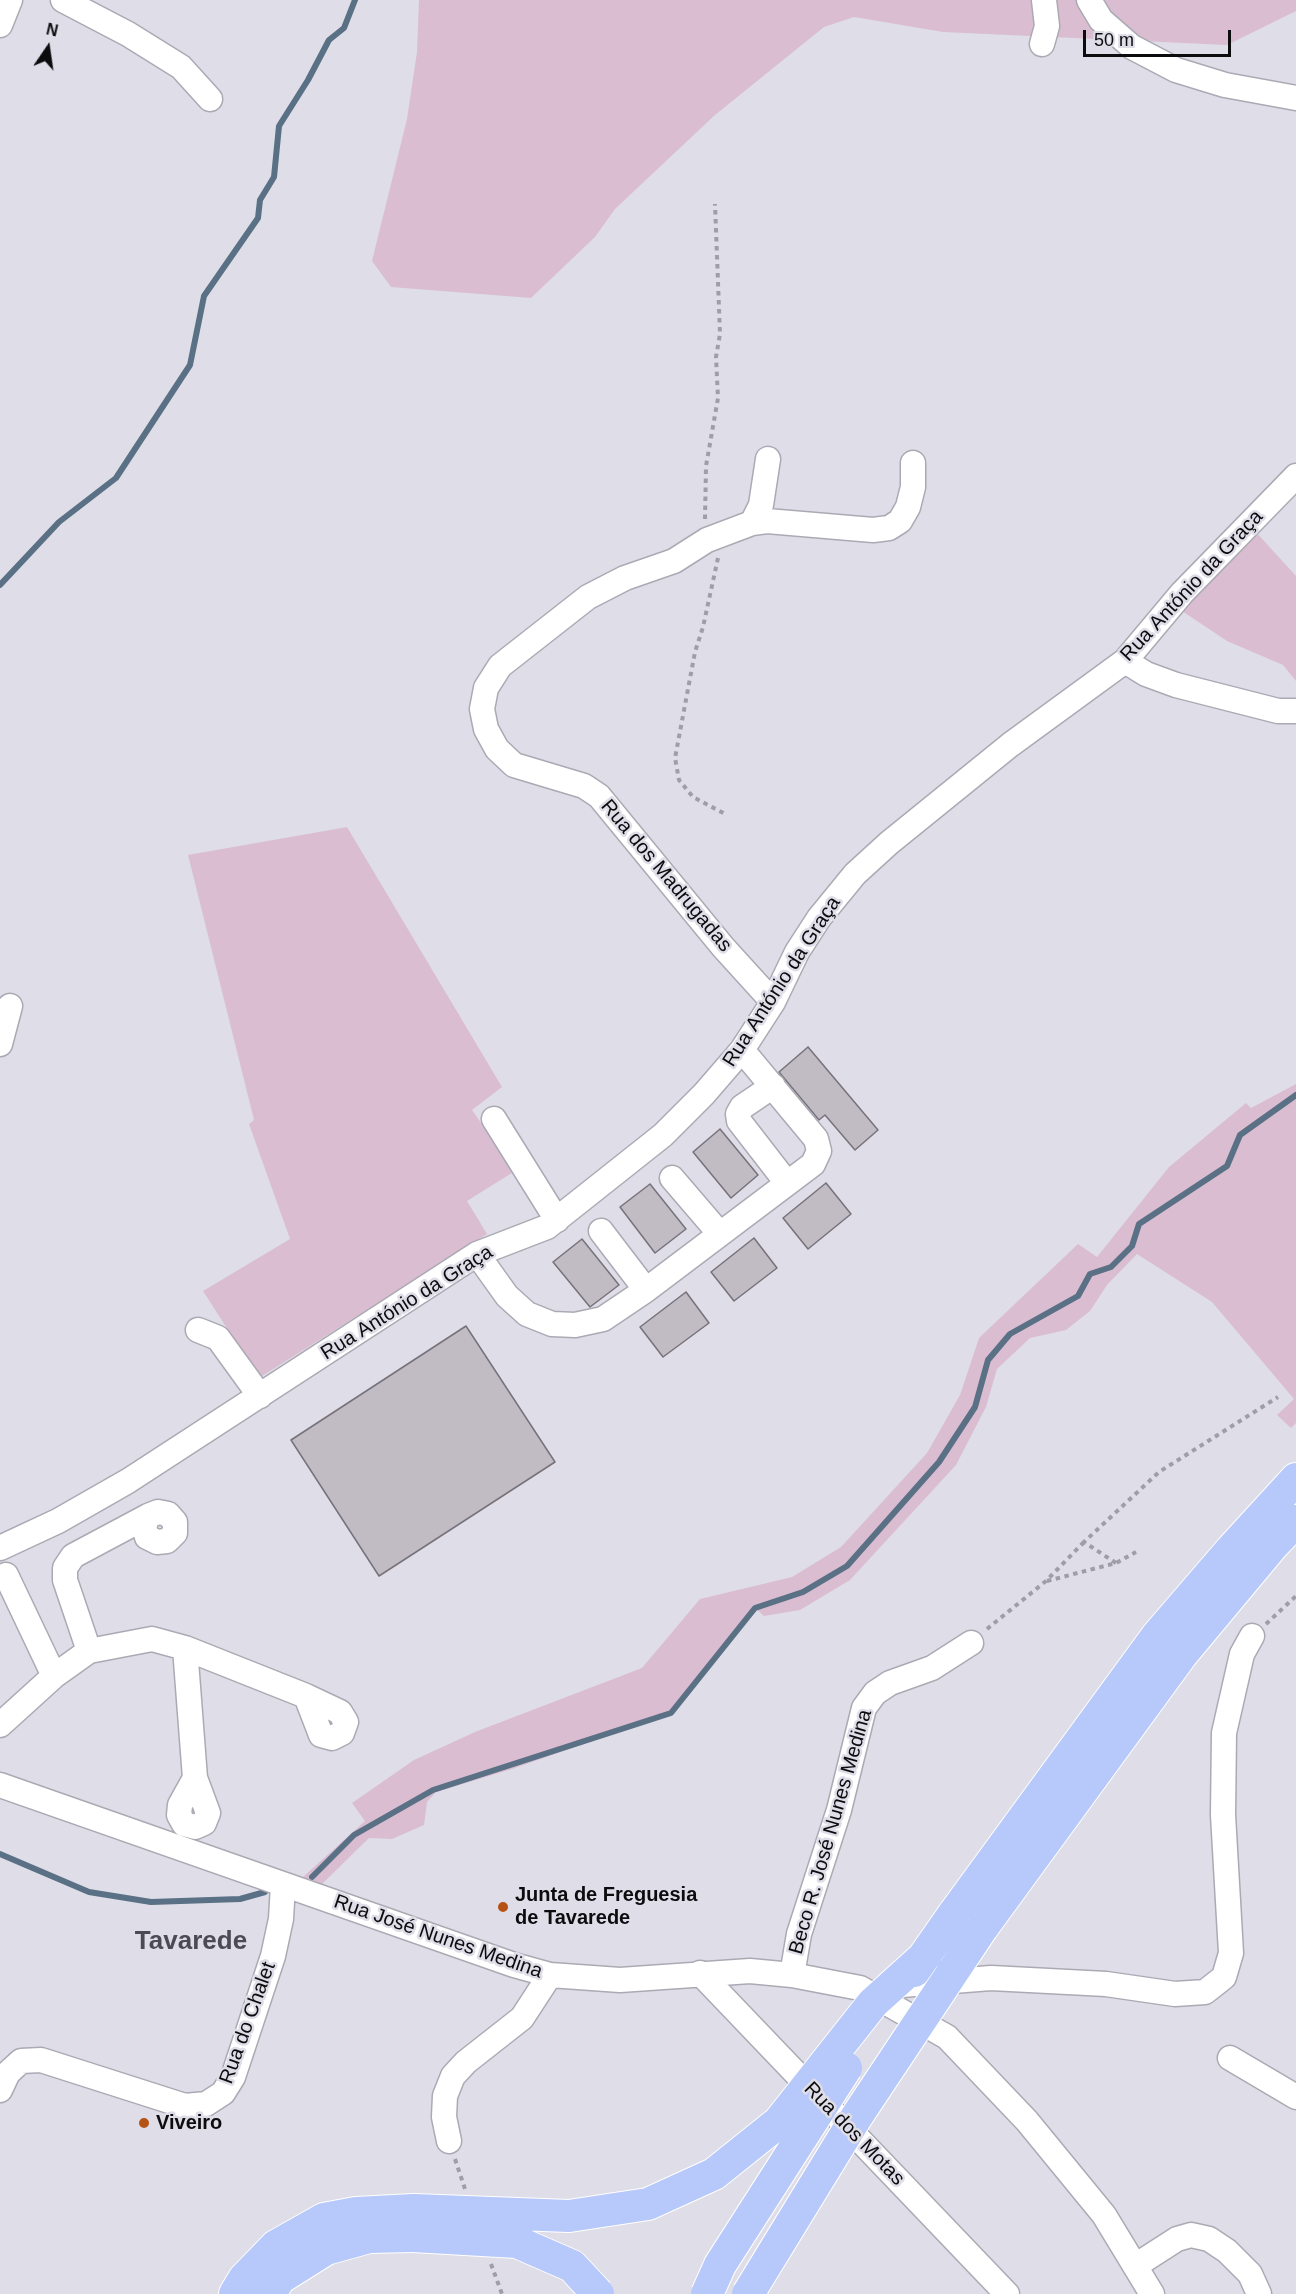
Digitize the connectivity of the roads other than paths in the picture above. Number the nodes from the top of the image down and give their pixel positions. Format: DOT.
graph roads {
  1 [pos="10,0"];
  2 [pos="63,0"];
  3 [pos="1044,0"];
  4 [pos="1089,0"];
  5 [pos="0,25"];
  6 [pos="1042,44"];
  7 [pos="1296,98"];
  8 [pos="210,99"];
  9 [pos="768,459"];
  10 [pos="913,463"];
  11 [pos="1296,476"];
  12 [pos="752,523"];
  13 [pos="1125,661"];
  14 [pos="1296,711"];
  15 [pos="773,1002"];
  16 [pos="10,1006"];
  17 [pos="0,1044"];
  18 [pos="742,1050"];
  19 [pos="773,1086"];
  20 [pos="494,1119"];
  21 [pos="672,1178"];
  22 [pos="787,1183"];
  23 [pos="557,1220"];
  24 [pos="601,1231"];
  25 [pos="720,1234"];
  26 [pos="477,1254"];
  27 [pos="646,1290"];
  28 [pos="198,1330"];
  29 [pos="260,1396"];
  30 [pos="1296,1479"];
  31 [pos="148,1516"];
  32 [pos="1296,1521"];
  33 [pos="0,1548"];
  34 [pos="6,1575"];
  35 [pos="1252,1636"];
  36 [pos="971,1643"];
  37 [pos="185,1648"];
  38 [pos="89,1651"];
  39 [pos="54,1676"];
  40 [pos="306,1696"];
  41 [pos="0,1725"];
  42 [pos="195,1778"];
  43 [pos="0,1785"];
  44 [pos="283,1885"];
  45 [pos="926,1955"];
  46 [pos="700,1973"];
  47 [pos="792,1975"];
  48 [pos="550,1976"];
  49 [pos="860,1989"];
  50 [pos="1230,2058"];
  51 [pos="0,2090"];
  52 [pos="1296,2097"];
  53 [pos="449,2141"];
  54 [pos="413,2223"];
  55 [pos="1136,2266"];
  56 [pos="235,2294"];
  57 [pos="269,2294"];
  58 [pos="598,2294"];
  59 [pos="706,2294"];
  60 [pos="748,2294"];
  61 [pos="1007,2294"];
  62 [pos="1152,2294"];
  63 [pos="1259,2294"];
  1 -- 5 [label="street"];
  2 -- 8 [label="street"];
  3 -- 6 [label="street"];
  4 -- 7 [label="street"];
  9 -- 12 [label="street"];
  10 -- 12 [label="street, Rua dos Madrugadas"];
  11 -- 13 [label="street, Rua António da Graça"];
  12 -- 15 [label="street, Rua dos Madrugadas"];
  13 -- 14 [label="street"];
  13 -- 15 [label="street, Rua António da Graça"];
  15 -- 18 [label="street, Rua António da Graça"];
  16 -- 17 [label="street"];
  18 -- 19 [label="street"];
  18 -- 23 [label="street, Rua António da Graça"];
  19 -- 22 [label="street"];
  19 -- 22 [label="street"];
  20 -- 23 [label="street"];
  21 -- 25 [label="street"];
  22 -- 25 [label="street"];
  23 -- 26 [label="street, Rua António da Graça"];
  24 -- 27 [label="street"];
  25 -- 27 [label="street"];
  26 -- 27 [label="street"];
  26 -- 29 [label="street, Rua António da Graça"];
  28 -- 29 [label="street"];
  29 -- 33 [label="street, Rua António da Graça"];
  30 -- 45 [label="main road, bridge"];
  31 -- 38 [label="street"];
  32 -- 60 [label="main road, bridge"];
  34 -- 39 [label="street"];
  35 -- 49 [label="street"];
  36 -- 47 [label="street, Beco R. José Nunes Medina"];
  37 -- 38 [label="street"];
  37 -- 40 [label="street"];
  37 -- 42 [label="street"];
  38 -- 39 [label="street"];
  39 -- 41 [label="street"];
  43 -- 44 [label="street, Rua José Nunes Medina"];
  44 -- 48 [label="street, Rua José Nunes Medina"];
  44 -- 51 [label="street, Rua do Chalet"];
  45 -- 54 [label="main road, bridge"];
  45 -- 59 [label="main road, bridge"];
  46 -- 47 [label="street, Rua José Nunes Medina"];
  46 -- 48 [label="street, Rua José Nunes Medina"];
  46 -- 61 [label="street, Rua dos Motas"];
  47 -- 49 [label="street, Rua José Nunes Medina"];
  48 -- 53 [label="street"];
  49 -- 55 [label="street, Rua José Nunes Medina"];
  50 -- 52 [label="street"];
  54 -- 56 [label="main road"];
  54 -- 57 [label="main road"];
  54 -- 58 [label="main road, bridge"];
  55 -- 62 [label="street, Rua José Nunes Medina"];
  55 -- 63 [label="street"];
}
